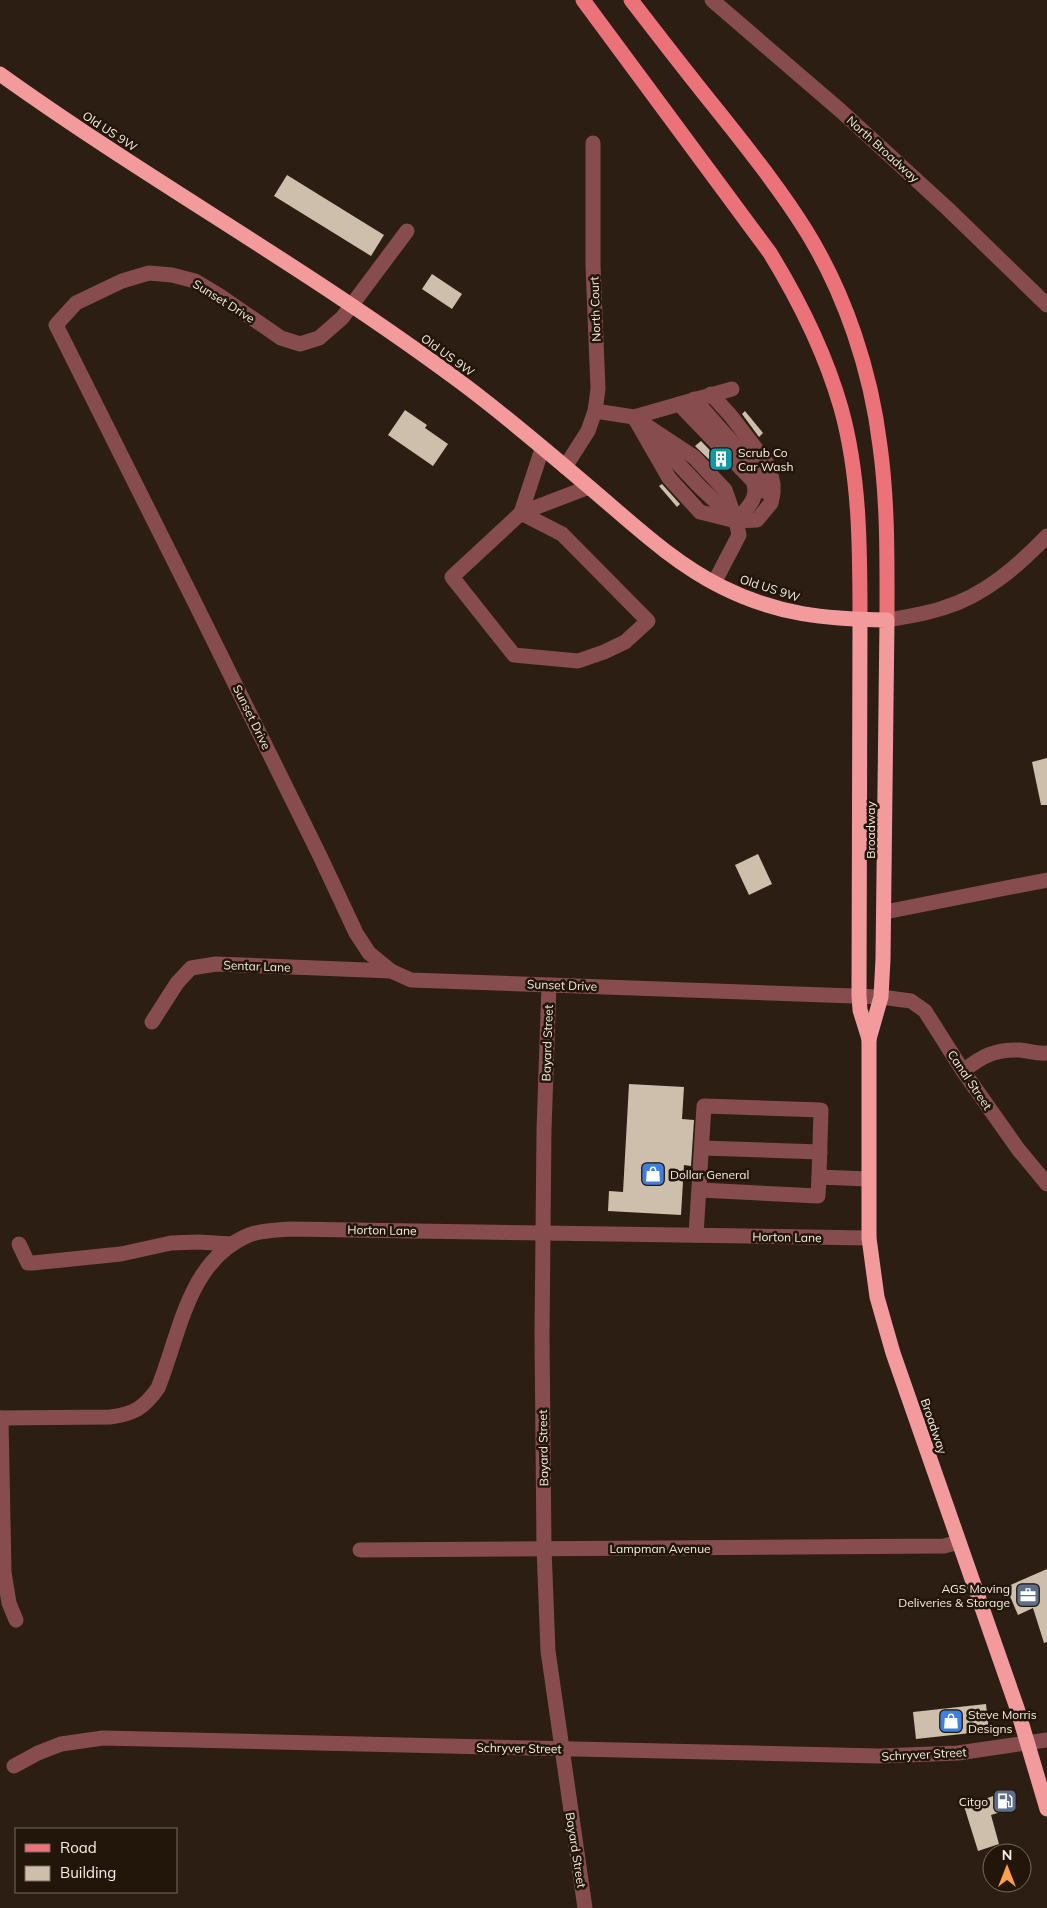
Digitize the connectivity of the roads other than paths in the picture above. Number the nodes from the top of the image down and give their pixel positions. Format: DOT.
graph roads {
  1 [pos="583,0"];
  2 [pos="630,0"];
  3 [pos="712,0"];
  4 [pos="0,74"];
  5 [pos="593,143"];
  6 [pos="407,231"];
  7 [pos="1047,305"];
  8 [pos="352,306"];
  9 [pos="732,389"];
  10 [pos="711,394"];
  11 [pos="686,402"];
  12 [pos="595,412"];
  13 [pos="634,417"];
  14 [pos="542,449"];
  15 [pos="565,467"];
  16 [pos="589,487"];
  17 [pos="521,513"];
  18 [pos="736,521"];
  19 [pos="1047,536"];
  20 [pos="714,583"];
  21 [pos="860,620"];
  22 [pos="886,620"];
  23 [pos="1047,880"];
  24 [pos="885,912"];
  25 [pos="391,971"];
  26 [pos="550,984"];
  27 [pos="859,996"];
  28 [pos="880,997"];
  29 [pos="152,1022"];
  30 [pos="869,1039"];
  31 [pos="1044,1056"];
  32 [pos="963,1071"];
  33 [pos="702,1148"];
  34 [pos="820,1152"];
  35 [pos="819,1177"];
  36 [pos="868,1179"];
  37 [pos="1047,1184"];
  38 [pos="700,1190"];
  39 [pos="543,1233"];
  40 [pos="696,1235"];
  41 [pos="869,1238"];
  42 [pos="19,1244"];
  43 [pos="232,1244"];
  44 [pos="0,1418"];
  45 [pos="959,1542"];
  46 [pos="544,1548"];
  47 [pos="360,1550"];
  48 [pos="16,1620"];
  49 [pos="1047,1740"];
  50 [pos="1028,1743"];
  51 [pos="561,1749"];
  52 [pos="14,1766"];
  53 [pos="1047,1809"];
  54 [pos="585,1908"];
  1 -- 21 [label="main road"];
  2 -- 22 [label="main road"];
  3 -- 7 [label="street, North Broadway"];
  4 -- 8 [label="highway, Old US 9W"];
  5 -- 12 [label="street, North Court"];
  6 -- 8 [label="street"];
  8 -- 14 [label="highway, Old US 9W"];
  8 -- 25 [label="street, Sunset Drive"];
  9 -- 10 [label="street"];
  10 -- 11 [label="street"];
  10 -- 18 [label="street"];
  11 -- 13 [label="street"];
  11 -- 18 [label="street"];
  12 -- 13 [label="street"];
  12 -- 15 [label="street, North Court"];
  13 -- 18 [label="street"];
  13 -- 18 [label="street"];
  14 -- 15 [label="highway, Old US 9W"];
  14 -- 17 [label="street"];
  15 -- 16 [label="highway, Old US 9W"];
  16 -- 17 [label="street"];
  16 -- 20 [label="highway, Old US 9W"];
  17 -- 17 [label="street"];
  18 -- 20 [label="street"];
  19 -- 22 [label="street"];
  20 -- 21 [label="highway, Old US 9W"];
  21 -- 22 [label="highway, Old US 9W"];
  21 -- 27 [label="highway, Broadway"];
  22 -- 24 [label="highway, Broadway"];
  23 -- 24 [label="street"];
  24 -- 28 [label="highway, Broadway"];
  25 -- 26 [label="street, Sunset Drive"];
  25 -- 29 [label="street, Sentar Lane"];
  26 -- 27 [label="street, Sunset Drive"];
  26 -- 39 [label="street, Bayard Street"];
  27 -- 28 [label="street, Sunset Drive"];
  27 -- 30 [label="highway, Broadway"];
  28 -- 30 [label="highway, Broadway"];
  28 -- 32 [label="street, Canal Street"];
  30 -- 36 [label="highway, Broadway"];
  31 -- 32 [label="street"];
  32 -- 37 [label="street, Canal Street"];
  33 -- 34 [label="street"];
  33 -- 34 [label="street"];
  33 -- 38 [label="street"];
  34 -- 35 [label="street"];
  35 -- 36 [label="street"];
  35 -- 38 [label="street"];
  36 -- 41 [label="highway, Broadway"];
  38 -- 40 [label="street"];
  39 -- 40 [label="street, Horton Lane"];
  39 -- 43 [label="street, Horton Lane"];
  39 -- 46 [label="street, Bayard Street"];
  40 -- 41 [label="street, Horton Lane"];
  41 -- 45 [label="highway, Broadway"];
  42 -- 43 [label="street"];
  43 -- 44 [label="street, Horton Lane"];
  44 -- 48 [label="street"];
  45 -- 46 [label="street, Lampman Avenue"];
  45 -- 50 [label="highway, Broadway"];
  46 -- 47 [label="street, Lampman Avenue"];
  46 -- 51 [label="street, Bayard Street"];
  49 -- 50 [label="street, Schryver Street"];
  50 -- 51 [label="street, Schryver Street"];
  50 -- 53 [label="highway, Broadway"];
  51 -- 52 [label="street, Schryver Street"];
  51 -- 54 [label="street, Bayard Street"];
}
